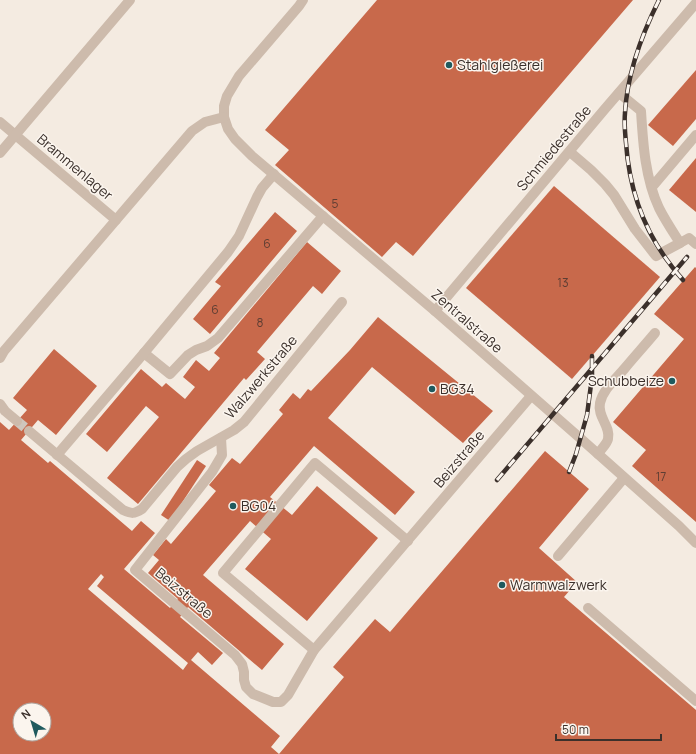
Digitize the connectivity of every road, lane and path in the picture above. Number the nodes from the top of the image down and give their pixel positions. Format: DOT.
graph roads {
  1 [pos="130,0"];
  2 [pos="303,0"];
  3 [pos="696,3"];
  4 [pos="619,93"];
  5 [pos="224,117"];
  6 [pos="0,122"];
  7 [pos="15,135"];
  8 [pos="696,135"];
  9 [pos="570,152"];
  10 [pos="0,153"];
  11 [pos="274,174"];
  12 [pos="652,187"];
  13 [pos="323,216"];
  14 [pos="116,220"];
  15 [pos="680,243"];
  16 [pos="696,244"];
  17 [pos="342,302"];
  18 [pos="435,311"];
  19 [pos="655,333"];
  20 [pos="144,353"];
  21 [pos="0,358"];
  22 [pos="531,396"];
  23 [pos="0,404"];
  24 [pos="17,421"];
  25 [pos="29,431"];
  26 [pos="221,438"];
  27 [pos="598,454"];
  28 [pos="57,455"];
  29 [pos="624,478"];
  30 [pos="408,541"];
  31 [pos="696,543"];
  32 [pos="558,556"];
  33 [pos="588,608"];
  34 [pos="314,650"];
  35 [pos="696,701"];
  1 -- 7 [label="street"];
  2 -- 5 [label="street"];
  3 -- 4 [label="street, Schmiedestraße"];
  4 -- 9 [label="street, Schmiedestraße"];
  4 -- 12 [label="street"];
  5 -- 11 [label="street, Zentralstraße"];
  5 -- 14 [label="street"];
  6 -- 7 [label="street, Brammenlager"];
  7 -- 10 [label="street"];
  7 -- 14 [label="street, Brammenlager"];
  8 -- 12 [label="street"];
  9 -- 15 [label="street"];
  9 -- 18 [label="street, Schmiedestraße"];
  11 -- 13 [label="street, Zentralstraße"];
  11 -- 20 [label="street"];
  12 -- 15 [label="street"];
  13 -- 18 [label="street, Zentralstraße"];
  13 -- 20 [label="street"];
  14 -- 21 [label="street"];
  15 -- 16 [label="street"];
  17 -- 26 [label="street, Walzwerkstraße"];
  18 -- 22 [label="street, Zentralstraße"];
  19 -- 27 [label="street"];
  20 -- 28 [label="street"];
  22 -- 27 [label="street, Zentralstraße"];
  22 -- 30 [label="street, Beizstraße"];
  23 -- 24 [label="street"];
  25 -- 28 [label="street, Walzwerkstraße"];
  26 -- 28 [label="street, Walzwerkstraße"];
  26 -- 34 [label="street, Beizstraße"];
  27 -- 29 [label="street, Zentralstraße"];
  29 -- 31 [label="street, Zentralstraße"];
  29 -- 32 [label="street"];
  30 -- 34 [label="street, Beizstraße"];
  30 -- 34 [label="street"];
  33 -- 35 [label="street"];
}
